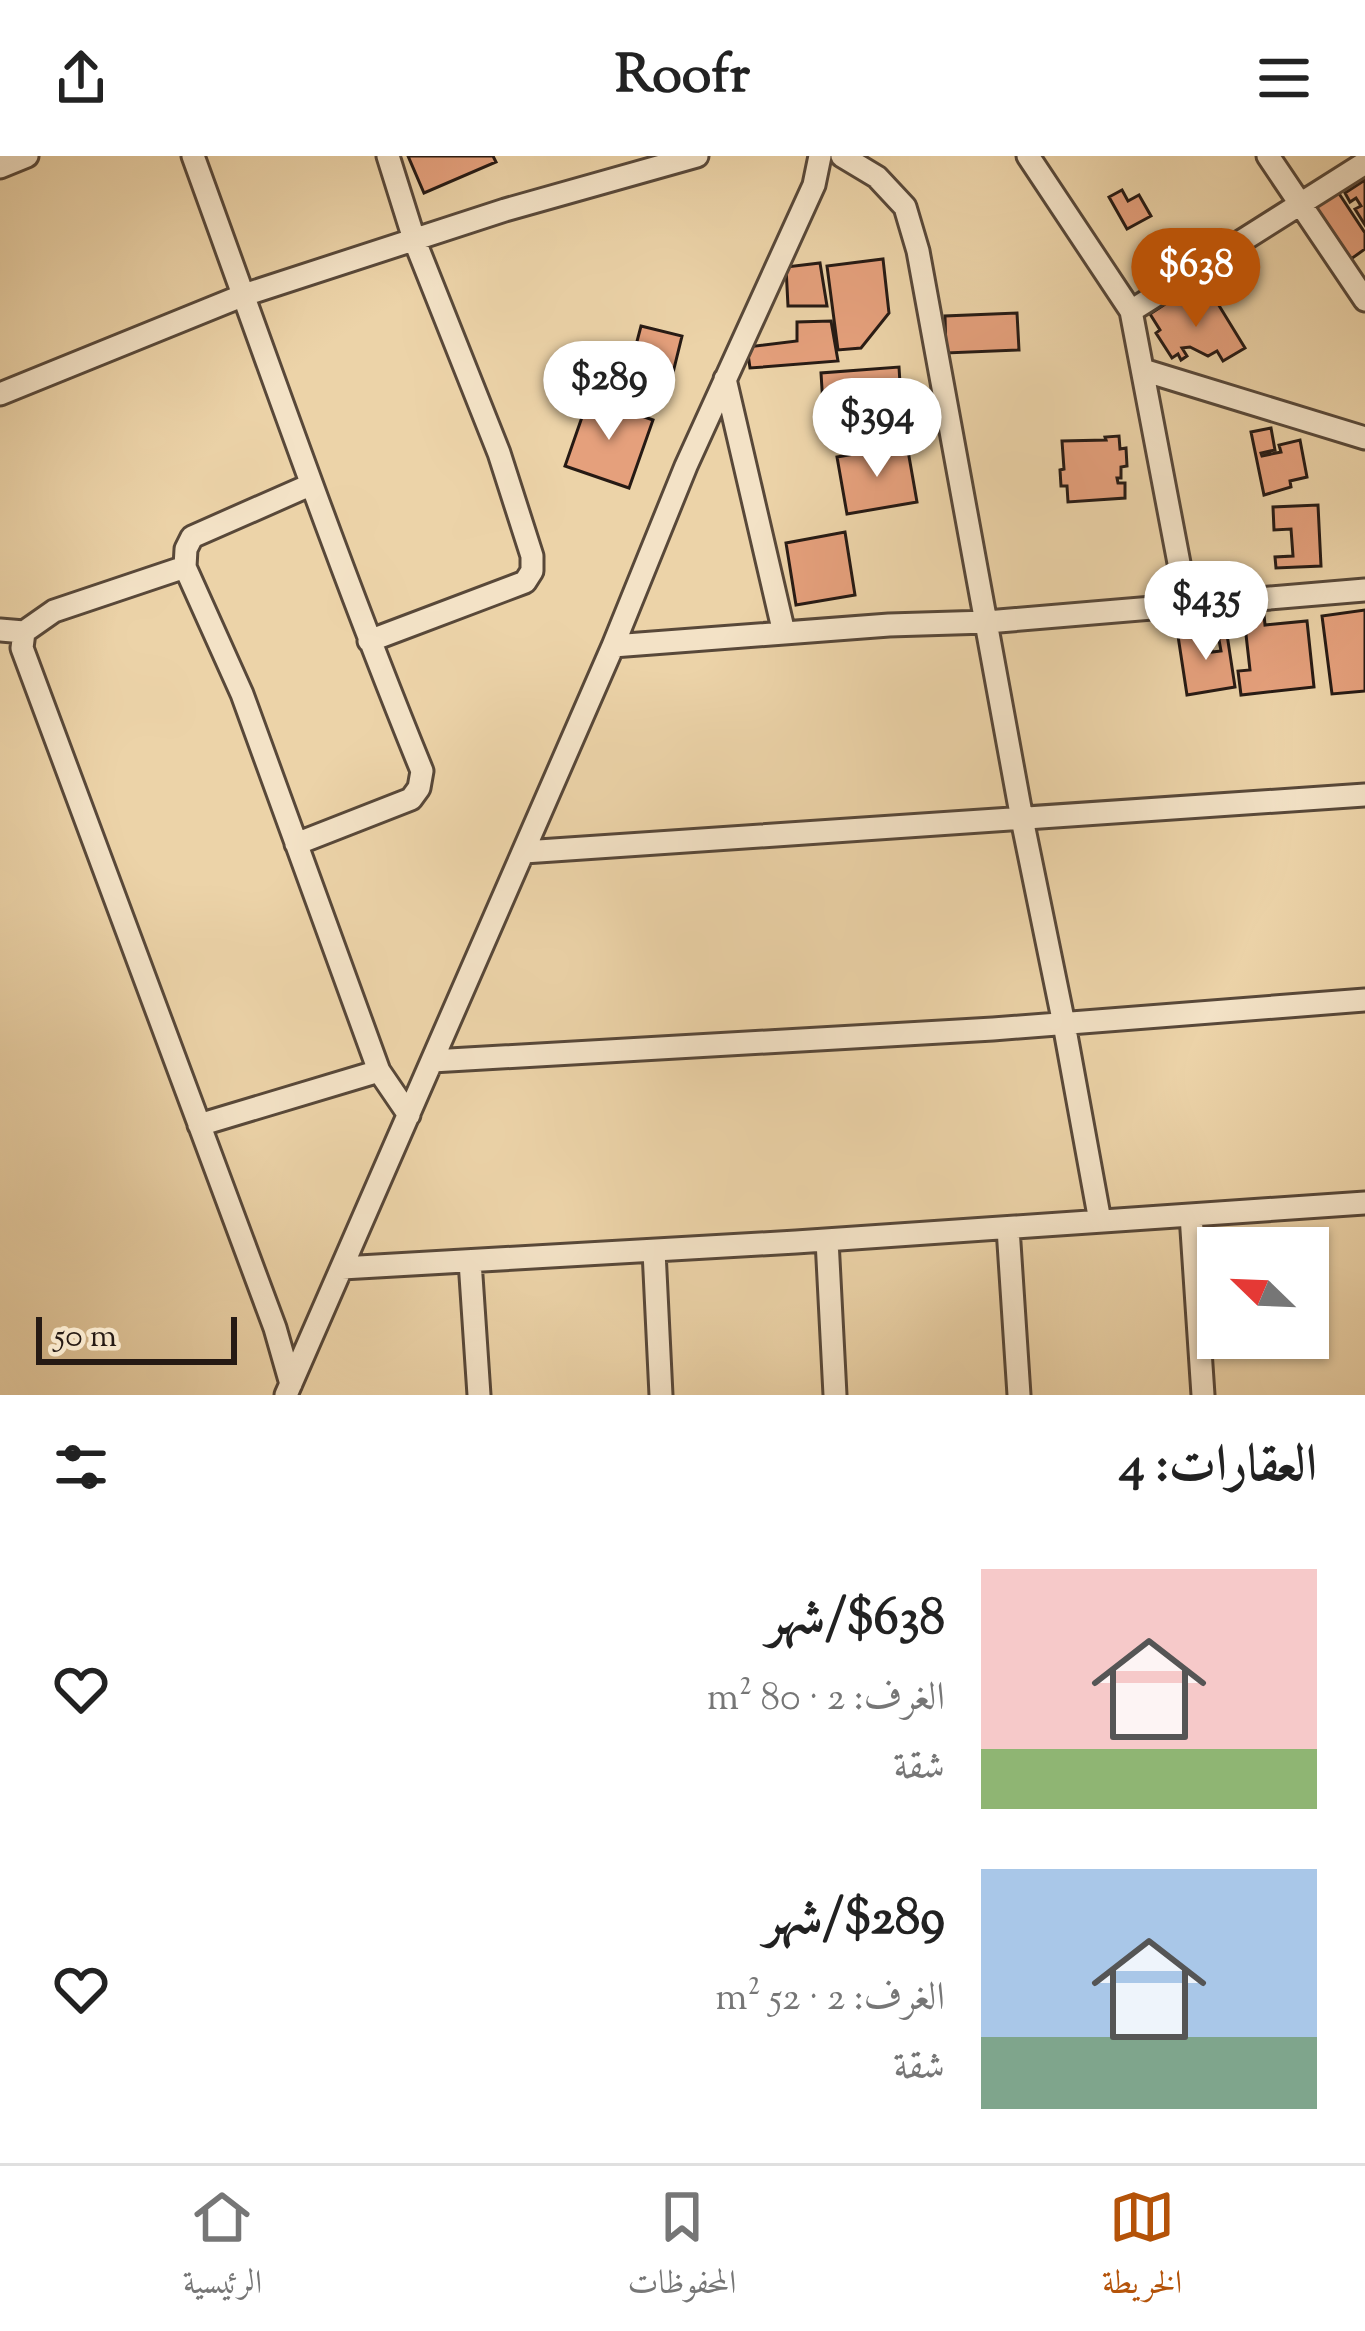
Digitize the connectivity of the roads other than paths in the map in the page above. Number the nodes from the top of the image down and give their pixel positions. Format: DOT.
graph roads {
  1 [pos="26,156"];
  2 [pos="193,156"];
  3 [pos="388,156"];
  4 [pos="697,156"];
  5 [pos="820,156"];
  6 [pos="842,156"];
  7 [pos="1028,156"];
  8 [pos="1268,156"];
  9 [pos="1365,163"];
  10 [pos="0,167"];
  11 [pos="1301,205"];
  12 [pos="414,239"];
  13 [pos="244,295"];
  14 [pos="1365,300"];
  15 [pos="1131,310"];
  16 [pos="1143,370"];
  17 [pos="725,379"];
  18 [pos="0,394"];
  19 [pos="1365,439"];
  20 [pos="310,485"];
  21 [pos="185,567"];
  22 [pos="1365,590"];
  23 [pos="1187,605"];
  24 [pos="987,622"];
  25 [pos="0,630"];
  26 [pos="24,632"];
  27 [pos="784,633"];
  28 [pos="369,641"];
  29 [pos="613,646"];
  30 [pos="1365,795"];
  31 [pos="1022,819"];
  32 [pos="296,844"];
  33 [pos="524,852"];
  34 [pos="1365,1000"];
  35 [pos="1064,1024"];
  36 [pos="433,1061"];
  37 [pos="379,1071"];
  38 [pos="410,1114"];
  39 [pos="199,1125"];
  40 [pos="1365,1203"];
  41 [pos="1191,1215"];
  42 [pos="1100,1222"];
  43 [pos="1008,1228"];
  44 [pos="827,1240"];
  45 [pos="654,1251"];
  46 [pos="470,1261"];
  47 [pos="342,1268"];
  48 [pos="289,1390"];
  49 [pos="479,1395"];
  50 [pos="661,1395"];
  51 [pos="836,1395"];
  52 [pos="1019,1395"];
  53 [pos="1202,1395"];
  1 -- 10 [label="street"];
  2 -- 13 [label="street"];
  3 -- 12 [label="street"];
  4 -- 12 [label="street"];
  5 -- 17 [label="street"];
  6 -- 24 [label="street"];
  7 -- 15 [label="street"];
  8 -- 11 [label="street"];
  9 -- 11 [label="street"];
  11 -- 14 [label="street"];
  11 -- 15 [label="street"];
  12 -- 13 [label="street"];
  12 -- 28 [label="street"];
  13 -- 18 [label="street"];
  13 -- 20 [label="street"];
  15 -- 16 [label="street"];
  16 -- 19 [label="street"];
  16 -- 23 [label="street"];
  17 -- 27 [label="street"];
  17 -- 29 [label="street"];
  20 -- 21 [label="street"];
  20 -- 28 [label="street"];
  21 -- 26 [label="street"];
  21 -- 32 [label="street"];
  22 -- 23 [label="street"];
  23 -- 24 [label="street"];
  24 -- 27 [label="street"];
  24 -- 31 [label="street"];
  25 -- 26 [label="street"];
  26 -- 39 [label="street"];
  27 -- 29 [label="street"];
  28 -- 32 [label="street"];
  29 -- 33 [label="street"];
  30 -- 31 [label="street"];
  31 -- 33 [label="street"];
  31 -- 35 [label="street"];
  32 -- 37 [label="street"];
  33 -- 36 [label="street"];
  34 -- 35 [label="street"];
  35 -- 36 [label="street"];
  35 -- 42 [label="street"];
  36 -- 38 [label="street"];
  37 -- 38 [label="street"];
  37 -- 39 [label="street"];
  38 -- 47 [label="street"];
  39 -- 48 [label="street"];
  40 -- 41 [label="street"];
  41 -- 42 [label="street"];
  41 -- 53 [label="street"];
  42 -- 43 [label="street"];
  43 -- 44 [label="street"];
  43 -- 52 [label="street"];
  44 -- 45 [label="street"];
  44 -- 51 [label="street"];
  45 -- 46 [label="street"];
  45 -- 50 [label="street"];
  46 -- 47 [label="street"];
  46 -- 49 [label="street"];
  47 -- 48 [label="street"];
}
